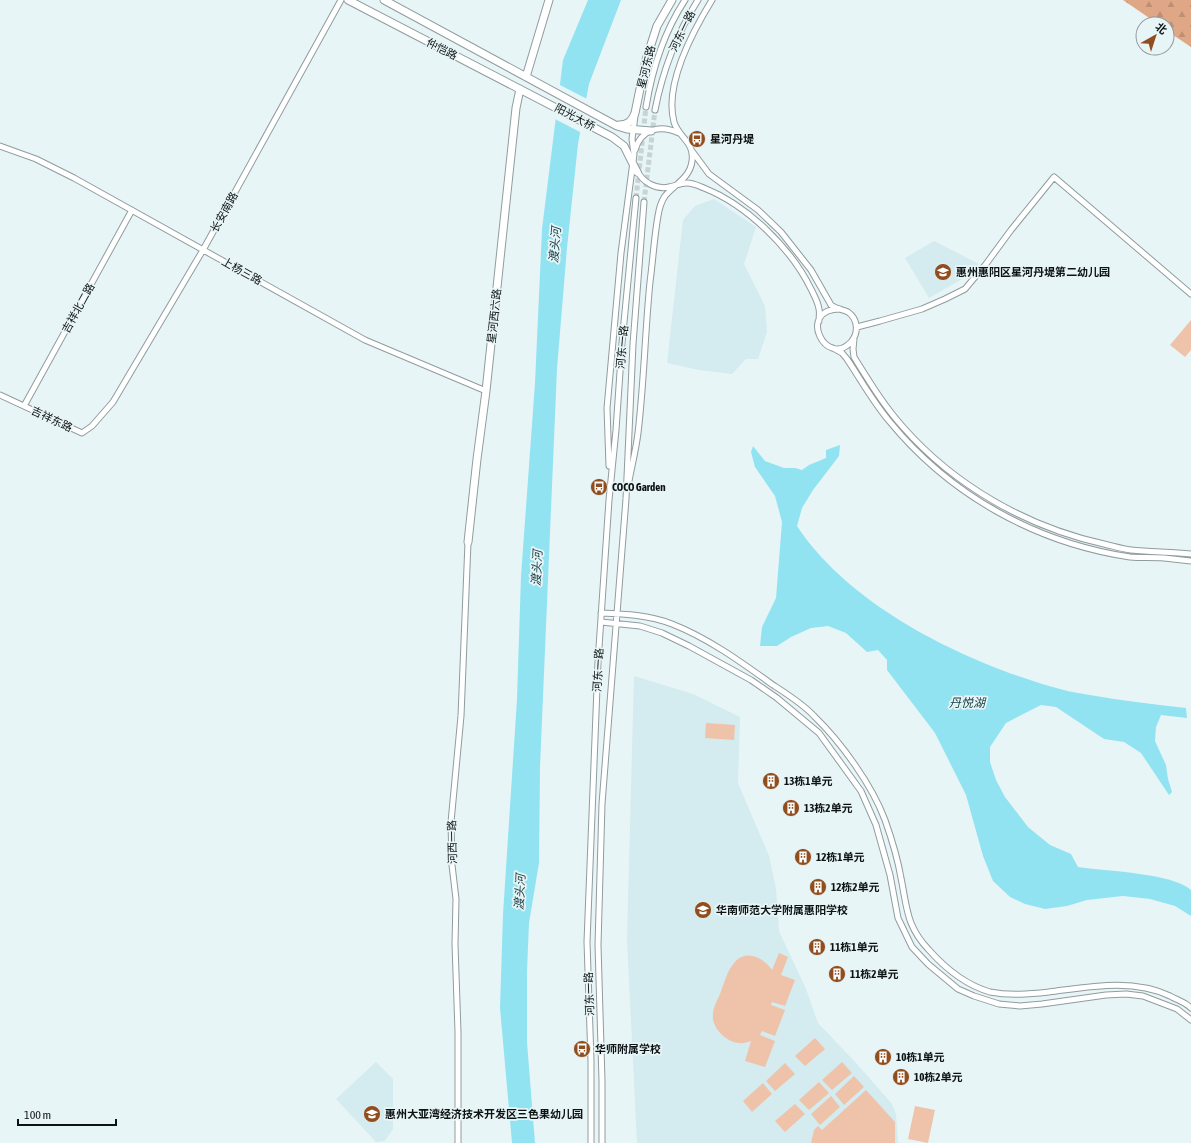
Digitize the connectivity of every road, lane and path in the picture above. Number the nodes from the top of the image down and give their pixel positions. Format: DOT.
graph roads {
  1 [pos="341,0"];
  2 [pos="348,0"];
  3 [pos="384,0"];
  4 [pos="549,0"];
  5 [pos="672,0"];
  6 [pos="685,0"];
  7 [pos="698,0"];
  8 [pos="712,0"];
  9 [pos="526,77"];
  10 [pos="542,86"];
  11 [pos="520,89"];
  12 [pos="537,97"];
  13 [pos="638,102"];
  14 [pos="646,107"];
  15 [pos="655,110"];
  16 [pos="616,125"];
  17 [pos="633,130"];
  18 [pos="651,131"];
  19 [pos="680,134"];
  20 [pos="0,146"];
  21 [pos="692,150"];
  22 [pos="634,154"];
  23 [pos="633,161"];
  24 [pos="637,172"];
  25 [pos="678,184"];
  26 [pos="636,198"];
  27 [pos="644,202"];
  28 [pos="132,210"];
  29 [pos="203,250"];
  30 [pos="1191,294"];
  31 [pos="840,309"];
  32 [pos="819,321"];
  33 [pos="857,327"];
  34 [pos="854,339"];
  35 [pos="833,348"];
  36 [pos="486,390"];
  37 [pos="0,395"];
  38 [pos="24,406"];
  39 [pos="99,418"];
  40 [pos="610,485"];
  41 [pos="626,500"];
  42 [pos="468,542"];
  43 [pos="1191,554"];
  44 [pos="1191,561"];
  45 [pos="601,613"];
  46 [pos="617,614"];
  47 [pos="601,622"];
  48 [pos="617,624"];
  49 [pos="1191,1008"];
  50 [pos="1191,1020"];
  51 [pos="458,1143"];
  52 [pos="591,1143"];
  53 [pos="602,1143"];
  1 -- 29 [label="street, 长安南路"];
  2 -- 11 [label="street, 仲恺路"];
  3 -- 9 [label="street, 仲恺路"];
  4 -- 9 [label="street"];
  5 -- 13 [label="street, 星河东路"];
  6 -- 14 [label="street, 河东一路"];
  7 -- 15 [label="street, 河东一路"];
  8 -- 19 [label="street"];
  9 -- 10 [label="street, 仲恺路"];
  10 -- 16 [label="street, 阳光大桥"];
  11 -- 12 [label="street, 仲恺路"];
  11 -- 36 [label="street, 星河西六路"];
  12 -- 23 [label="street, 阳光大桥"];
  13 -- 16 [label="street, 星河东路"];
  13 -- 17 [label="street"];
  16 -- 17 [label="street"];
  17 -- 18 [label="street"];
  17 -- 22 [label="street"];
  18 -- 19 [label="street"];
  18 -- 22 [label="street"];
  19 -- 21 [label="street"];
  20 -- 28 [label="street, 上杨三路"];
  21 -- 25 [label="street"];
  21 -- 31 [label="street"];
  22 -- 23 [label="street"];
  22 -- 24 [label="street"];
  23 -- 24 [label="street"];
  23 -- 40 [label="street"];
  24 -- 25 [label="street"];
  25 -- 32 [label="street"];
  25 -- 41 [label="street"];
  26 -- 40 [label="street, 河东一路"];
  27 -- 41 [label="street, 河东一路"];
  28 -- 29 [label="street, 上杨三路"];
  28 -- 38 [label="street, 吉祥北二路"];
  29 -- 36 [label="street, 上杨三路"];
  29 -- 39 [label="street, 长安南路"];
  30 -- 33 [label="street"];
  31 -- 32 [label="street"];
  31 -- 33 [label="street"];
  32 -- 35 [label="street"];
  33 -- 34 [label="street"];
  34 -- 35 [label="street"];
  34 -- 43 [label="street"];
  35 -- 44 [label="street"];
  36 -- 42 [label="street, 星河西六路"];
  37 -- 38 [label="street, 吉祥东路"];
  38 -- 39 [label="street, 吉祥东路"];
  40 -- 45 [label="street, 河东一路"];
  41 -- 46 [label="street, 河东一路"];
  42 -- 51 [label="street, 河西一路"];
  45 -- 46 [label="street"];
  45 -- 47 [label="street, 河东一路"];
  46 -- 48 [label="street, 河东一路"];
  46 -- 49 [label="street"];
  47 -- 48 [label="street"];
  47 -- 52 [label="street, 河东一路"];
  48 -- 50 [label="street"];
  48 -- 53 [label="street, 河东一路"];
}
